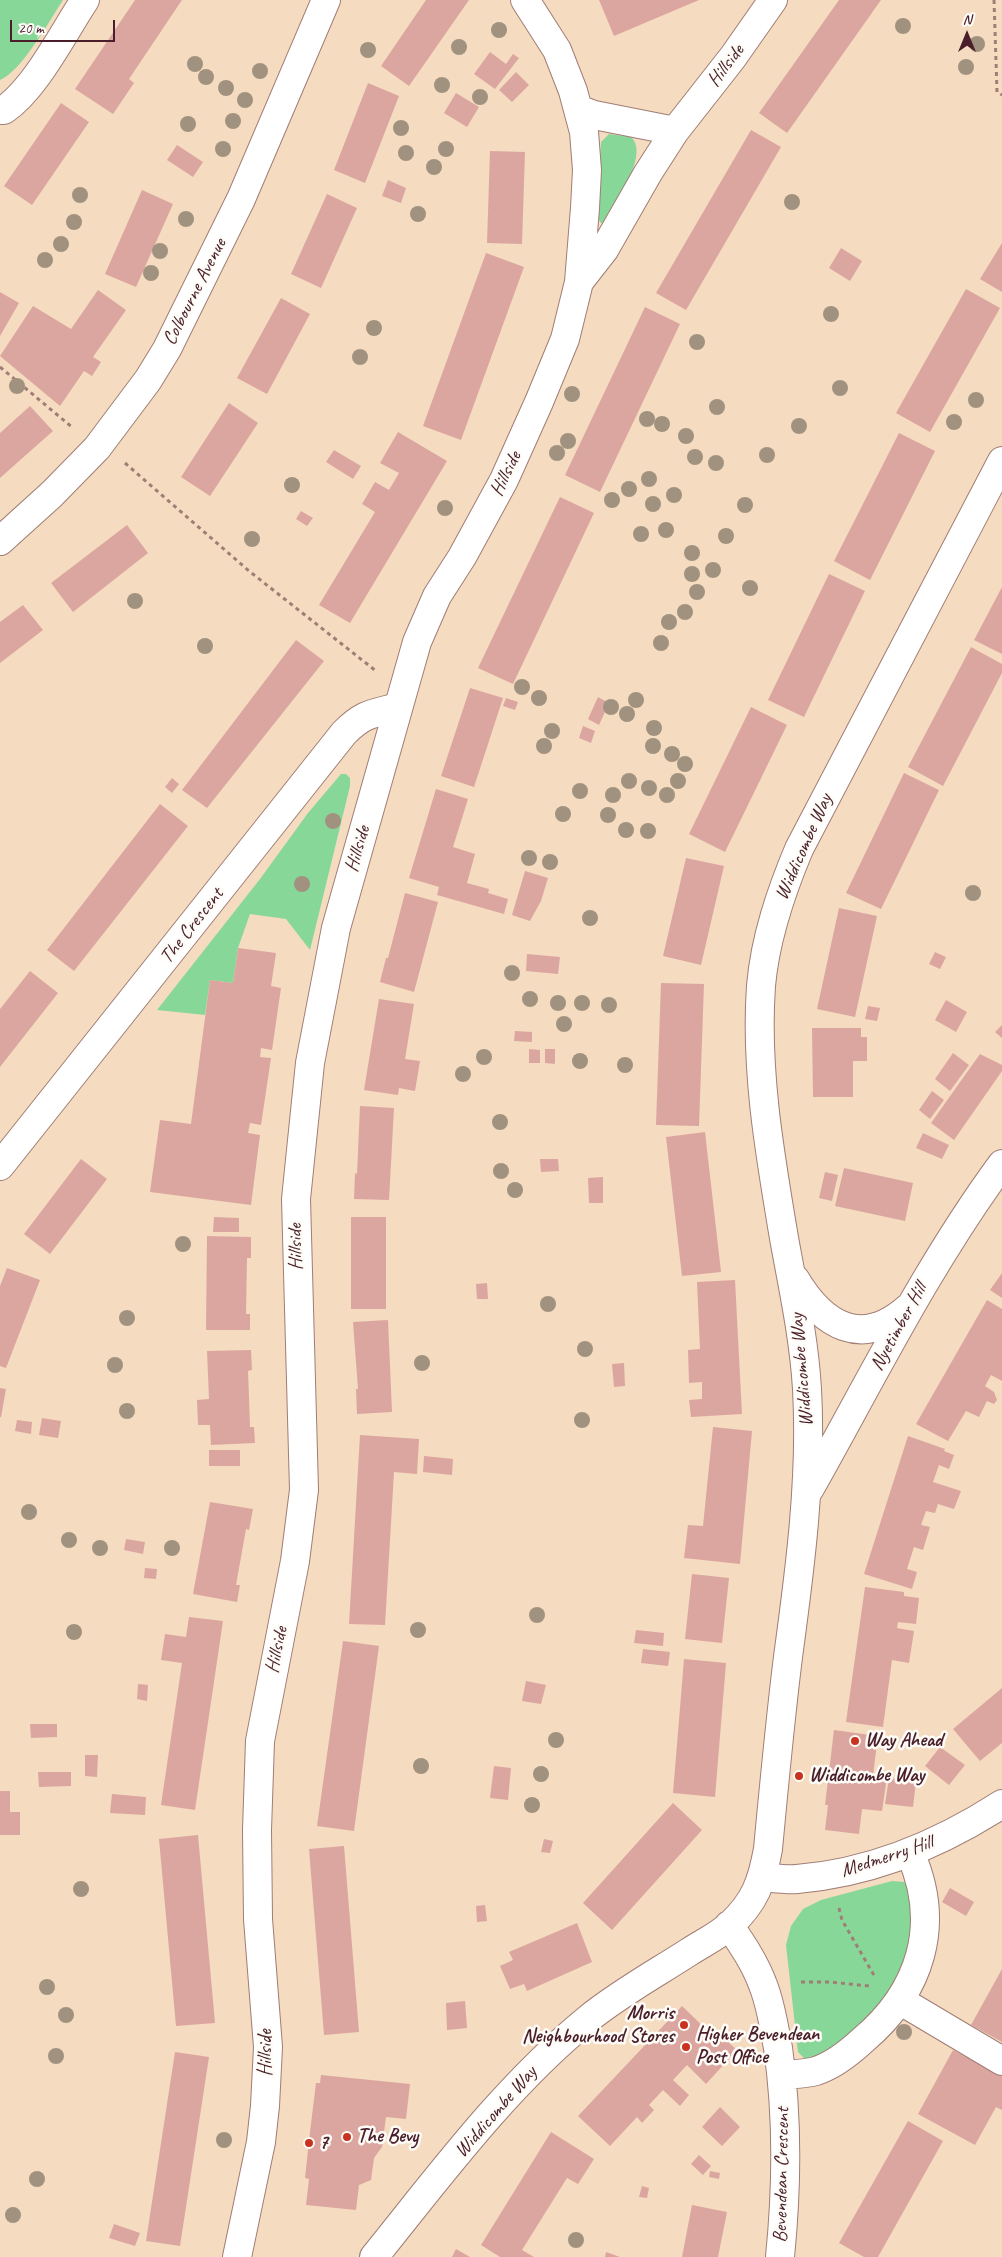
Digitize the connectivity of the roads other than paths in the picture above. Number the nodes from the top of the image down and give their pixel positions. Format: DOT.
graph roads {
  1 [pos="84,0"];
  2 [pos="326,0"];
  3 [pos="525,0"];
  4 [pos="774,0"];
  5 [pos="578,109"];
  6 [pos="0,110"];
  7 [pos="676,131"];
  8 [pos="579,282"];
  9 [pos="1002,461"];
  10 [pos="0,541"];
  11 [pos="400,699"];
  12 [pos="1002,1164"];
  13 [pos="0,1166"];
  14 [pos="791,1272"];
  15 [pos="910,1305"];
  16 [pos="806,1496"];
  17 [pos="1002,1804"];
  18 [pos="910,1853"];
  19 [pos="763,1877"];
  20 [pos="729,1925"];
  21 [pos="891,1995"];
  22 [pos="1002,2061"];
  23 [pos="782,2075"];
  24 [pos="237,2257"];
  25 [pos="374,2257"];
  26 [pos="780,2257"];
  1 -- 6 [label="street"];
  2 -- 10 [label="street, Colbourne Avenue"];
  3 -- 5 [label="street, Hillside"];
  4 -- 7 [label="street, Hillside"];
  5 -- 7 [label="street"];
  5 -- 8 [label="street, Hillside"];
  7 -- 8 [label="street, Hillside"];
  8 -- 11 [label="street, Hillside"];
  9 -- 14 [label="street, Widdicombe Way"];
  11 -- 13 [label="street, The Crescent"];
  11 -- 24 [label="street, Hillside"];
  12 -- 15 [label="street, Nyetimber Hill"];
  14 -- 15 [label="street, Widdicombe Way"];
  14 -- 16 [label="street, Widdicombe Way"];
  15 -- 16 [label="street, Nyetimber Hill"];
  16 -- 19 [label="street, Widdicombe Way"];
  17 -- 18 [label="street, Medmerry Hill"];
  18 -- 19 [label="street, Medmerry Hill"];
  18 -- 21 [label="street"];
  19 -- 20 [label="street, Widdicombe Way"];
  20 -- 23 [label="street, Bevendean Crescent"];
  20 -- 25 [label="street, Widdicombe Way"];
  21 -- 22 [label="street"];
  21 -- 23 [label="street"];
  23 -- 26 [label="street, Bevendean Crescent"];
}
